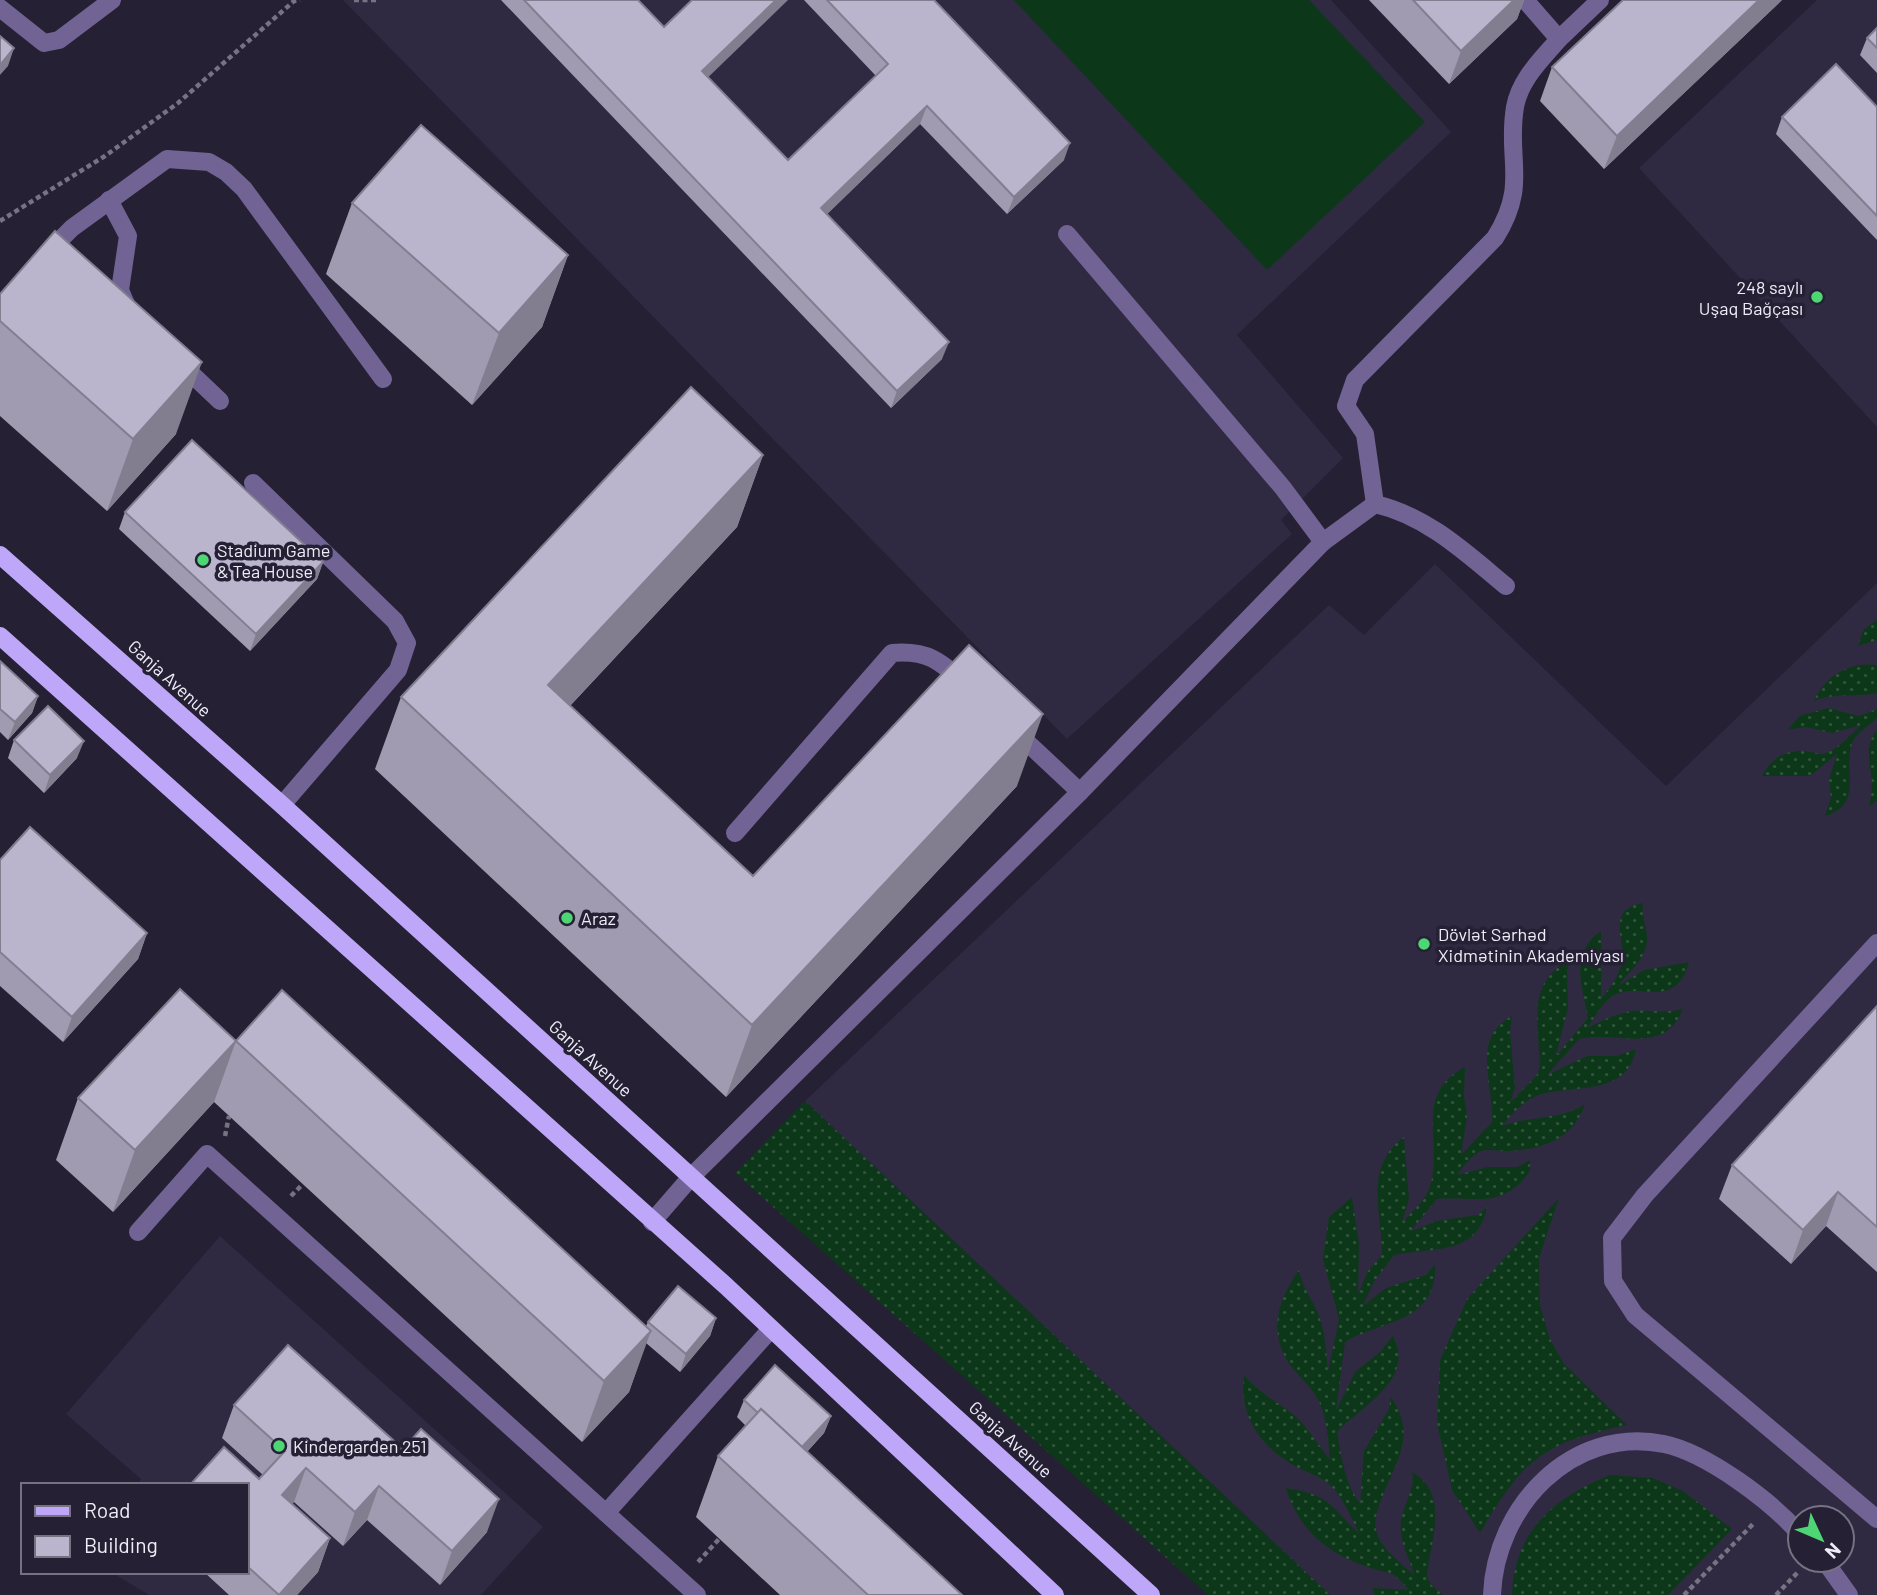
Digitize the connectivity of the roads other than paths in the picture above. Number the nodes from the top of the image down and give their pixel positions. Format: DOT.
graph roads {
  1 [pos="112,0"];
  2 [pos="1525,0"];
  3 [pos="1600,0"];
  4 [pos="0,8"];
  5 [pos="1559,39"];
  6 [pos="108,200"];
  7 [pos="1067,234"];
  8 [pos="36,264"];
  9 [pos="142,329"];
  10 [pos="162,347"];
  11 [pos="383,379"];
  12 [pos="220,401"];
  13 [pos="253,483"];
  14 [pos="1375,504"];
  15 [pos="1322,542"];
  16 [pos="0,555"];
  17 [pos="1506,586"];
  18 [pos="0,636"];
  19 [pos="981,699"];
  20 [pos="1000,718"];
  21 [pos="1080,792"];
  22 [pos="282,805"];
  23 [pos="735,833"];
  24 [pos="1877,943"];
  25 [pos="691,1177"];
  26 [pos="652,1222"];
  27 [pos="138,1232"];
  28 [pos="771,1329"];
  29 [pos="606,1513"];
  30 [pos="1786,1519"];
  31 [pos="1877,1519"];
  32 [pos="1834,1574"];
  33 [pos="697,1595"];
  34 [pos="1055,1595"];
  35 [pos="1151,1595"];
  36 [pos="1492,1595"];
  37 [pos="1849,1595"];
  1 -- 4 [label="lane"];
  2 -- 5 [label="lane"];
  3 -- 5 [label="lane"];
  5 -- 14 [label="lane"];
  6 -- 8 [label="lane"];
  6 -- 9 [label="lane"];
  6 -- 11 [label="lane"];
  7 -- 15 [label="lane"];
  10 -- 12 [label="lane"];
  13 -- 22 [label="lane"];
  14 -- 15 [label="lane"];
  14 -- 17 [label="lane"];
  15 -- 21 [label="lane"];
  16 -- 22 [label="main road, Ganja Avenue"];
  18 -- 26 [label="main road"];
  19 -- 23 [label="lane"];
  20 -- 21 [label="lane"];
  21 -- 25 [label="lane"];
  22 -- 25 [label="main road, Ganja Avenue"];
  24 -- 31 [label="lane"];
  25 -- 26 [label="lane"];
  25 -- 35 [label="main road, Ganja Avenue"];
  26 -- 28 [label="main road"];
  27 -- 29 [label="lane"];
  28 -- 29 [label="lane"];
  28 -- 34 [label="main road"];
  29 -- 33 [label="lane"];
  30 -- 36 [label="lane"];
  32 -- 37 [label="lane"];
}
